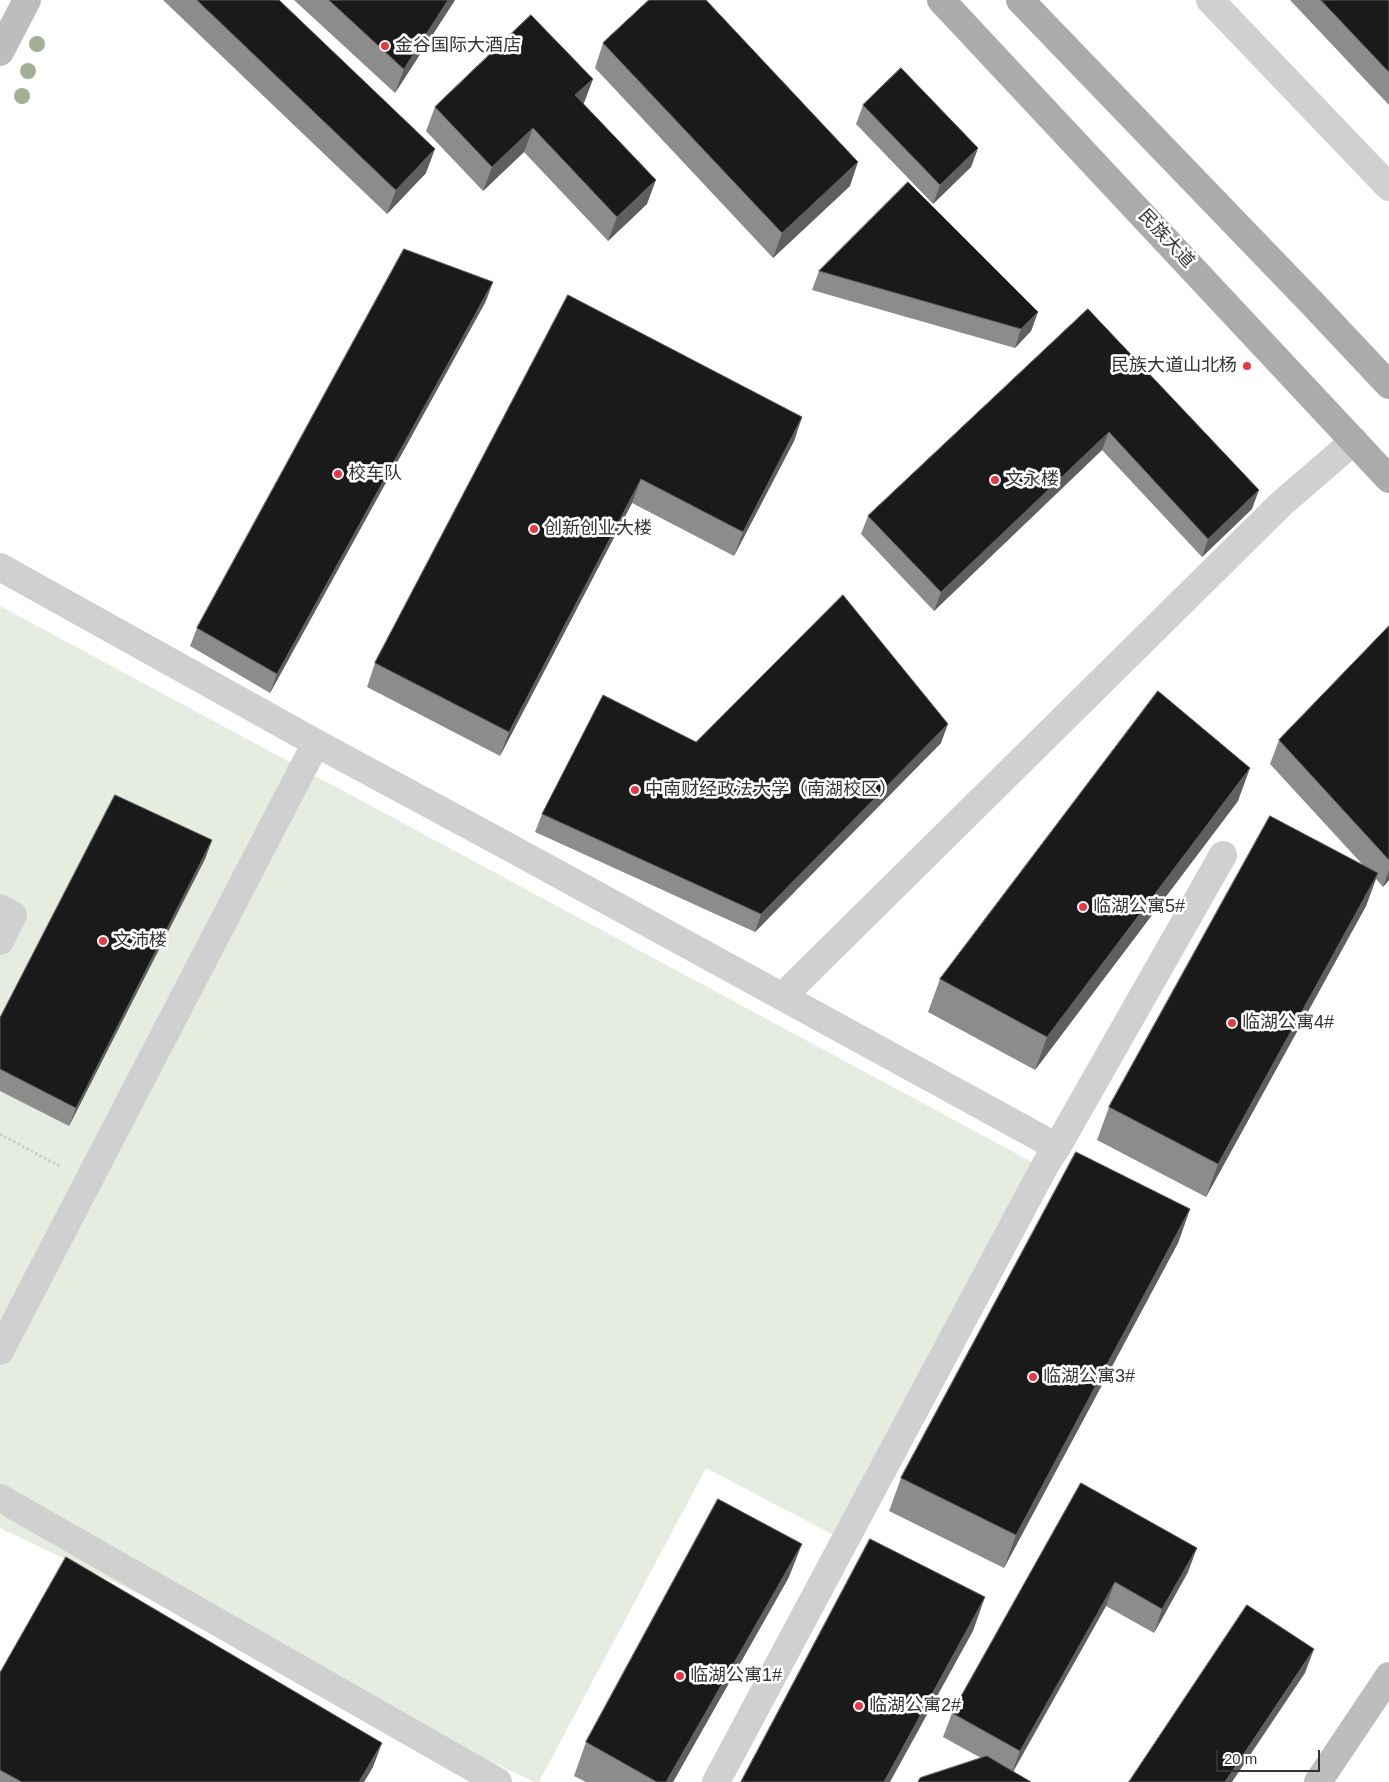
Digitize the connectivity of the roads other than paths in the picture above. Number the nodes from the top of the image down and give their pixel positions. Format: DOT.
graph roads {
  1 [pos="27,0"];
  2 [pos="941,0"];
  3 [pos="1020,0"];
  4 [pos="1210,0"];
  5 [pos="0,52"];
  6 [pos="1389,187"];
  7 [pos="1389,385"];
  8 [pos="1354,441"];
  9 [pos="1389,480"];
  10 [pos="0,567"];
  11 [pos="316,743"];
  12 [pos="1223,855"];
  13 [pos="0,908"];
  14 [pos="0,941"];
  15 [pos="783,996"];
  16 [pos="1057,1147"];
  17 [pos="0,1351"];
  18 [pos="0,1498"];
  19 [pos="1389,1676"];
  20 [pos="498,1782"];
  21 [pos="716,1782"];
  22 [pos="1318,1782"];
  1 -- 5 [label="street"];
  2 -- 8 [label="main road, 民族大道"];
  3 -- 7 [label="main road"];
  4 -- 6 [label="street"];
  8 -- 9 [label="main road, 民族大道"];
  8 -- 15 [label="street"];
  10 -- 11 [label="street"];
  11 -- 15 [label="street"];
  11 -- 17 [label="street"];
  12 -- 16 [label="street"];
  13 -- 14 [label="street"];
  15 -- 16 [label="street"];
  16 -- 21 [label="street"];
  18 -- 20 [label="street"];
  19 -- 22 [label="street"];
}
